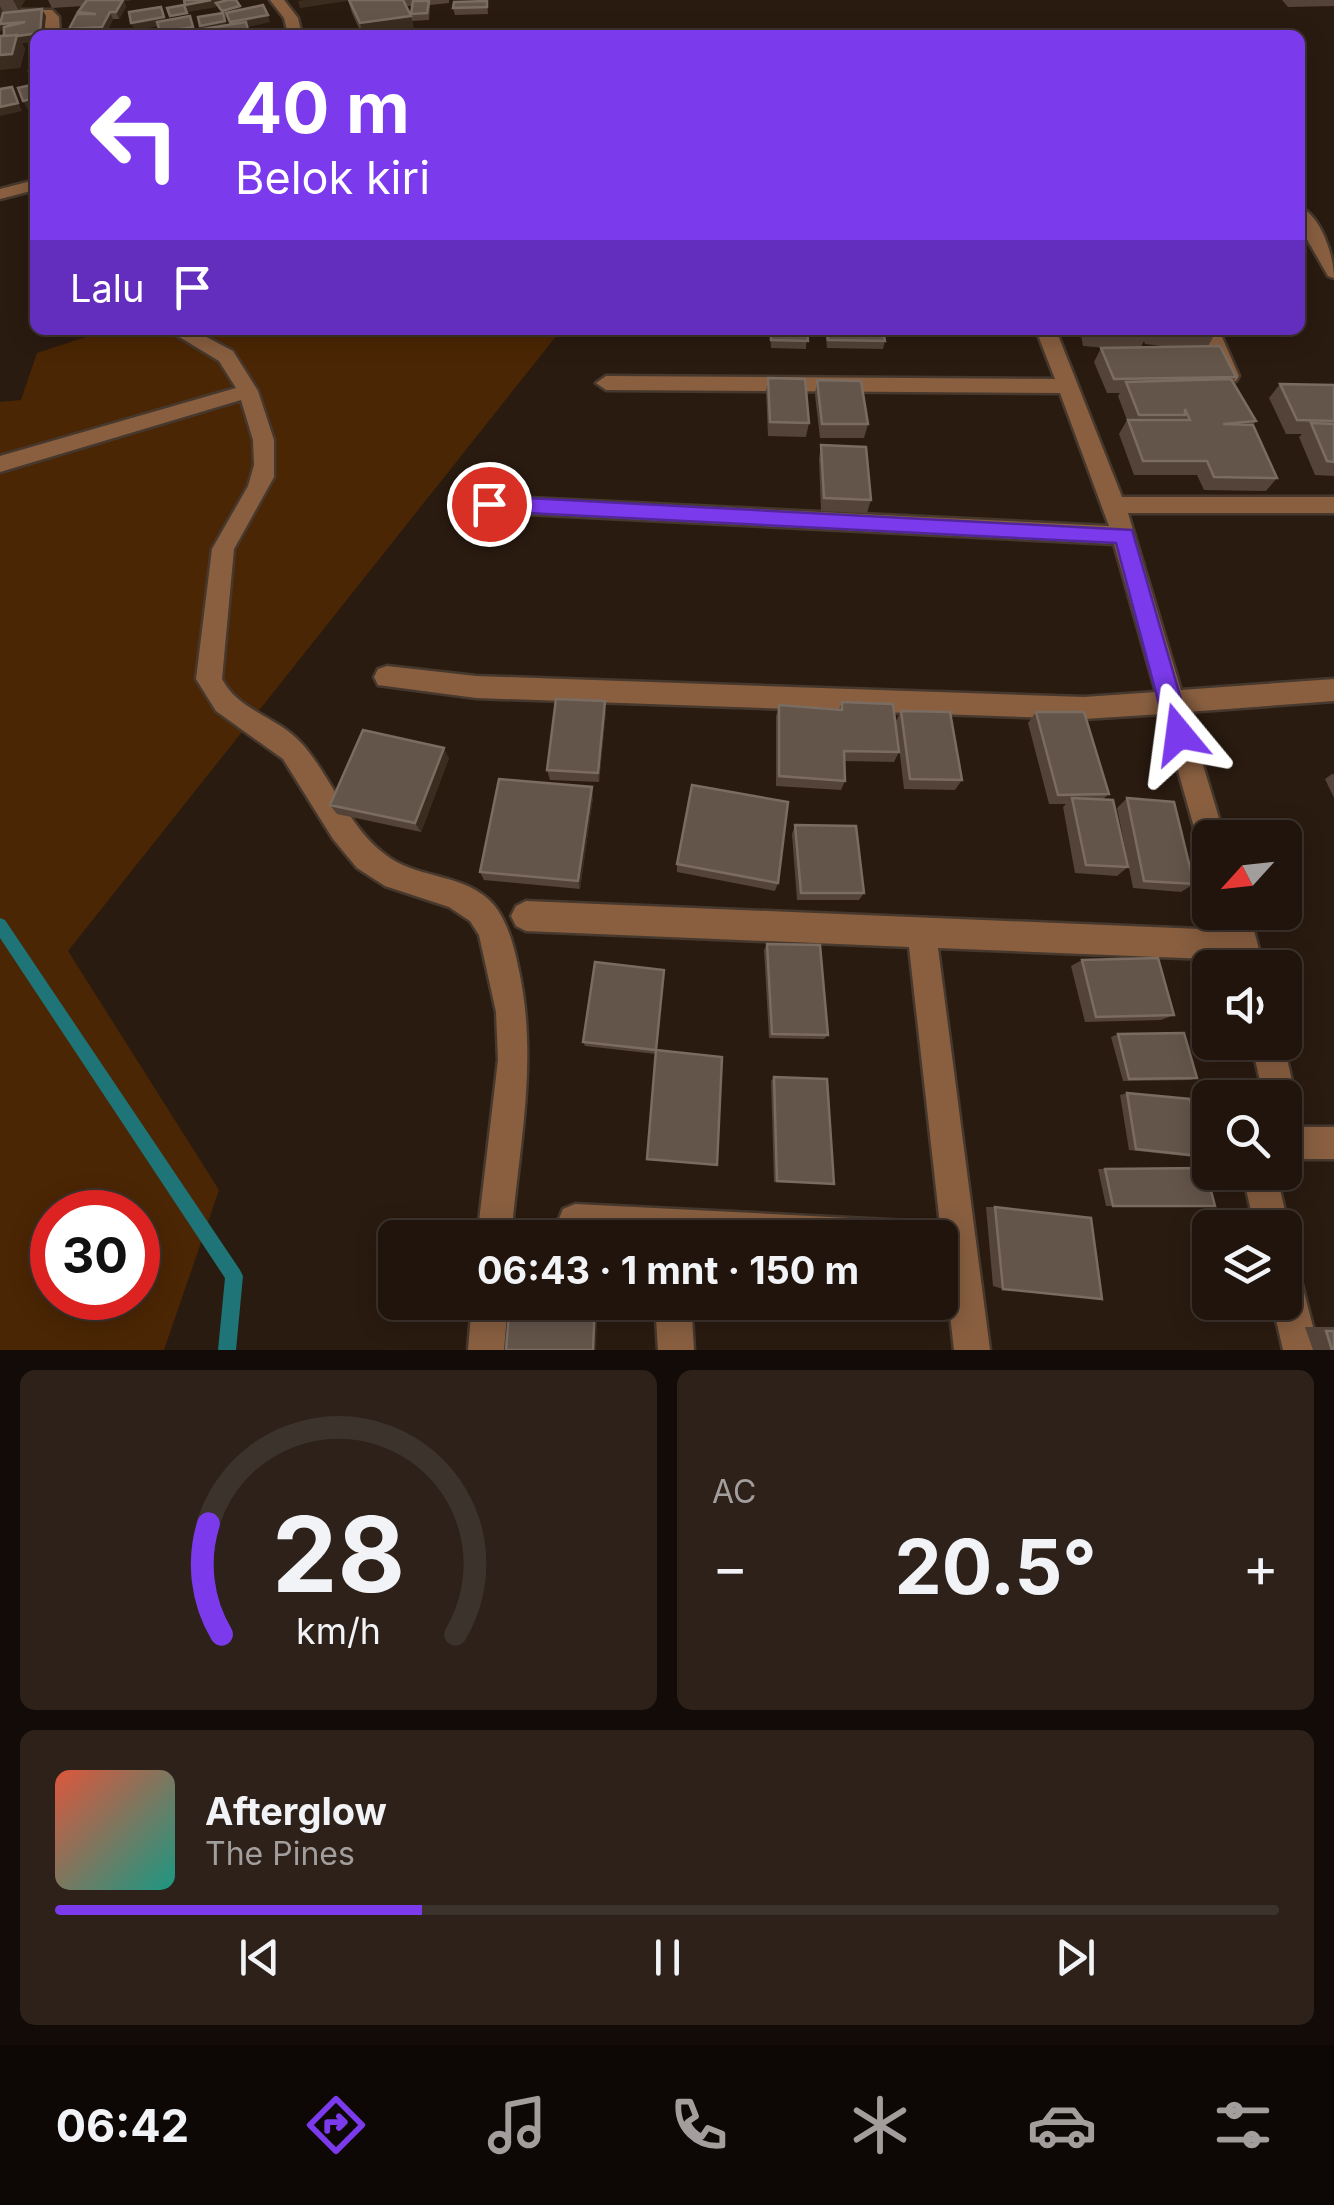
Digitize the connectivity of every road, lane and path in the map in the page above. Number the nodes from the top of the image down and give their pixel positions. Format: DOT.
graph roads {
  1 [pos="278,0"];
  2 [pos="0,14"];
  3 [pos="52,30"];
  4 [pos="294,30"];
  5 [pos="30,187"];
  6 [pos="0,194"];
  7 [pos="1305,220"];
  8 [pos="1314,233"];
  9 [pos="1334,233"];
  10 [pos="1331,262"];
  11 [pos="187,335"];
  12 [pos="1048,335"];
  13 [pos="1211,335"];
  14 [pos="606,382"];
  15 [pos="1065,386"];
  16 [pos="248,391"];
  17 [pos="1239,399"];
  18 [pos="0,464"];
  19 [pos="489,504"];
  20 [pos="1114,505"];
  21 [pos="1334,505"];
  22 [pos="1124,536"];
  23 [pos="387,677"];
  24 [pos="1334,690"];
  25 [pos="1168,699"];
  26 [pos="1205,820"];
  27 [pos="526,916"];
  28 [pos="922,935"];
  29 [pos="1192,953"];
  30 [pos="1302,1138"];
  31 [pos="1334,1143"];
  32 [pos="496,1220"];
  33 [pos="947,1220"];
  34 [pos="958,1282"];
  35 [pos="488,1320"];
  36 [pos="674,1320"];
  37 [pos="1294,1320"];
  38 [pos="486,1350"];
  39 [pos="676,1350"];
  40 [pos="972,1350"];
  41 [pos="1302,1350"];
  1 -- 4 [label="street"];
  2 -- 3 [label="street"];
  5 -- 6 [label="street"];
  7 -- 8 [label="street"];
  8 -- 9 [label="street"];
  8 -- 10 [label="street"];
  11 -- 16 [label="street"];
  12 -- 15 [label="street"];
  13 -- 17 [label="street"];
  14 -- 15 [label="street"];
  15 -- 20 [label="street"];
  16 -- 18 [label="street"];
  16 -- 32 [label="street"];
  19 -- 22 [label="street"];
  20 -- 21 [label="street"];
  20 -- 22 [label="street"];
  22 -- 25 [label="street"];
  23 -- 25 [label="street"];
  24 -- 25 [label="street"];
  25 -- 26 [label="street"];
  27 -- 28 [label="street"];
  28 -- 29 [label="street"];
  28 -- 33 [label="street"];
  30 -- 31 [label="street"];
  34 -- 40 [label="street"];
  35 -- 38 [label="street"];
  36 -- 39 [label="street"];
  37 -- 41 [label="street"];
}
